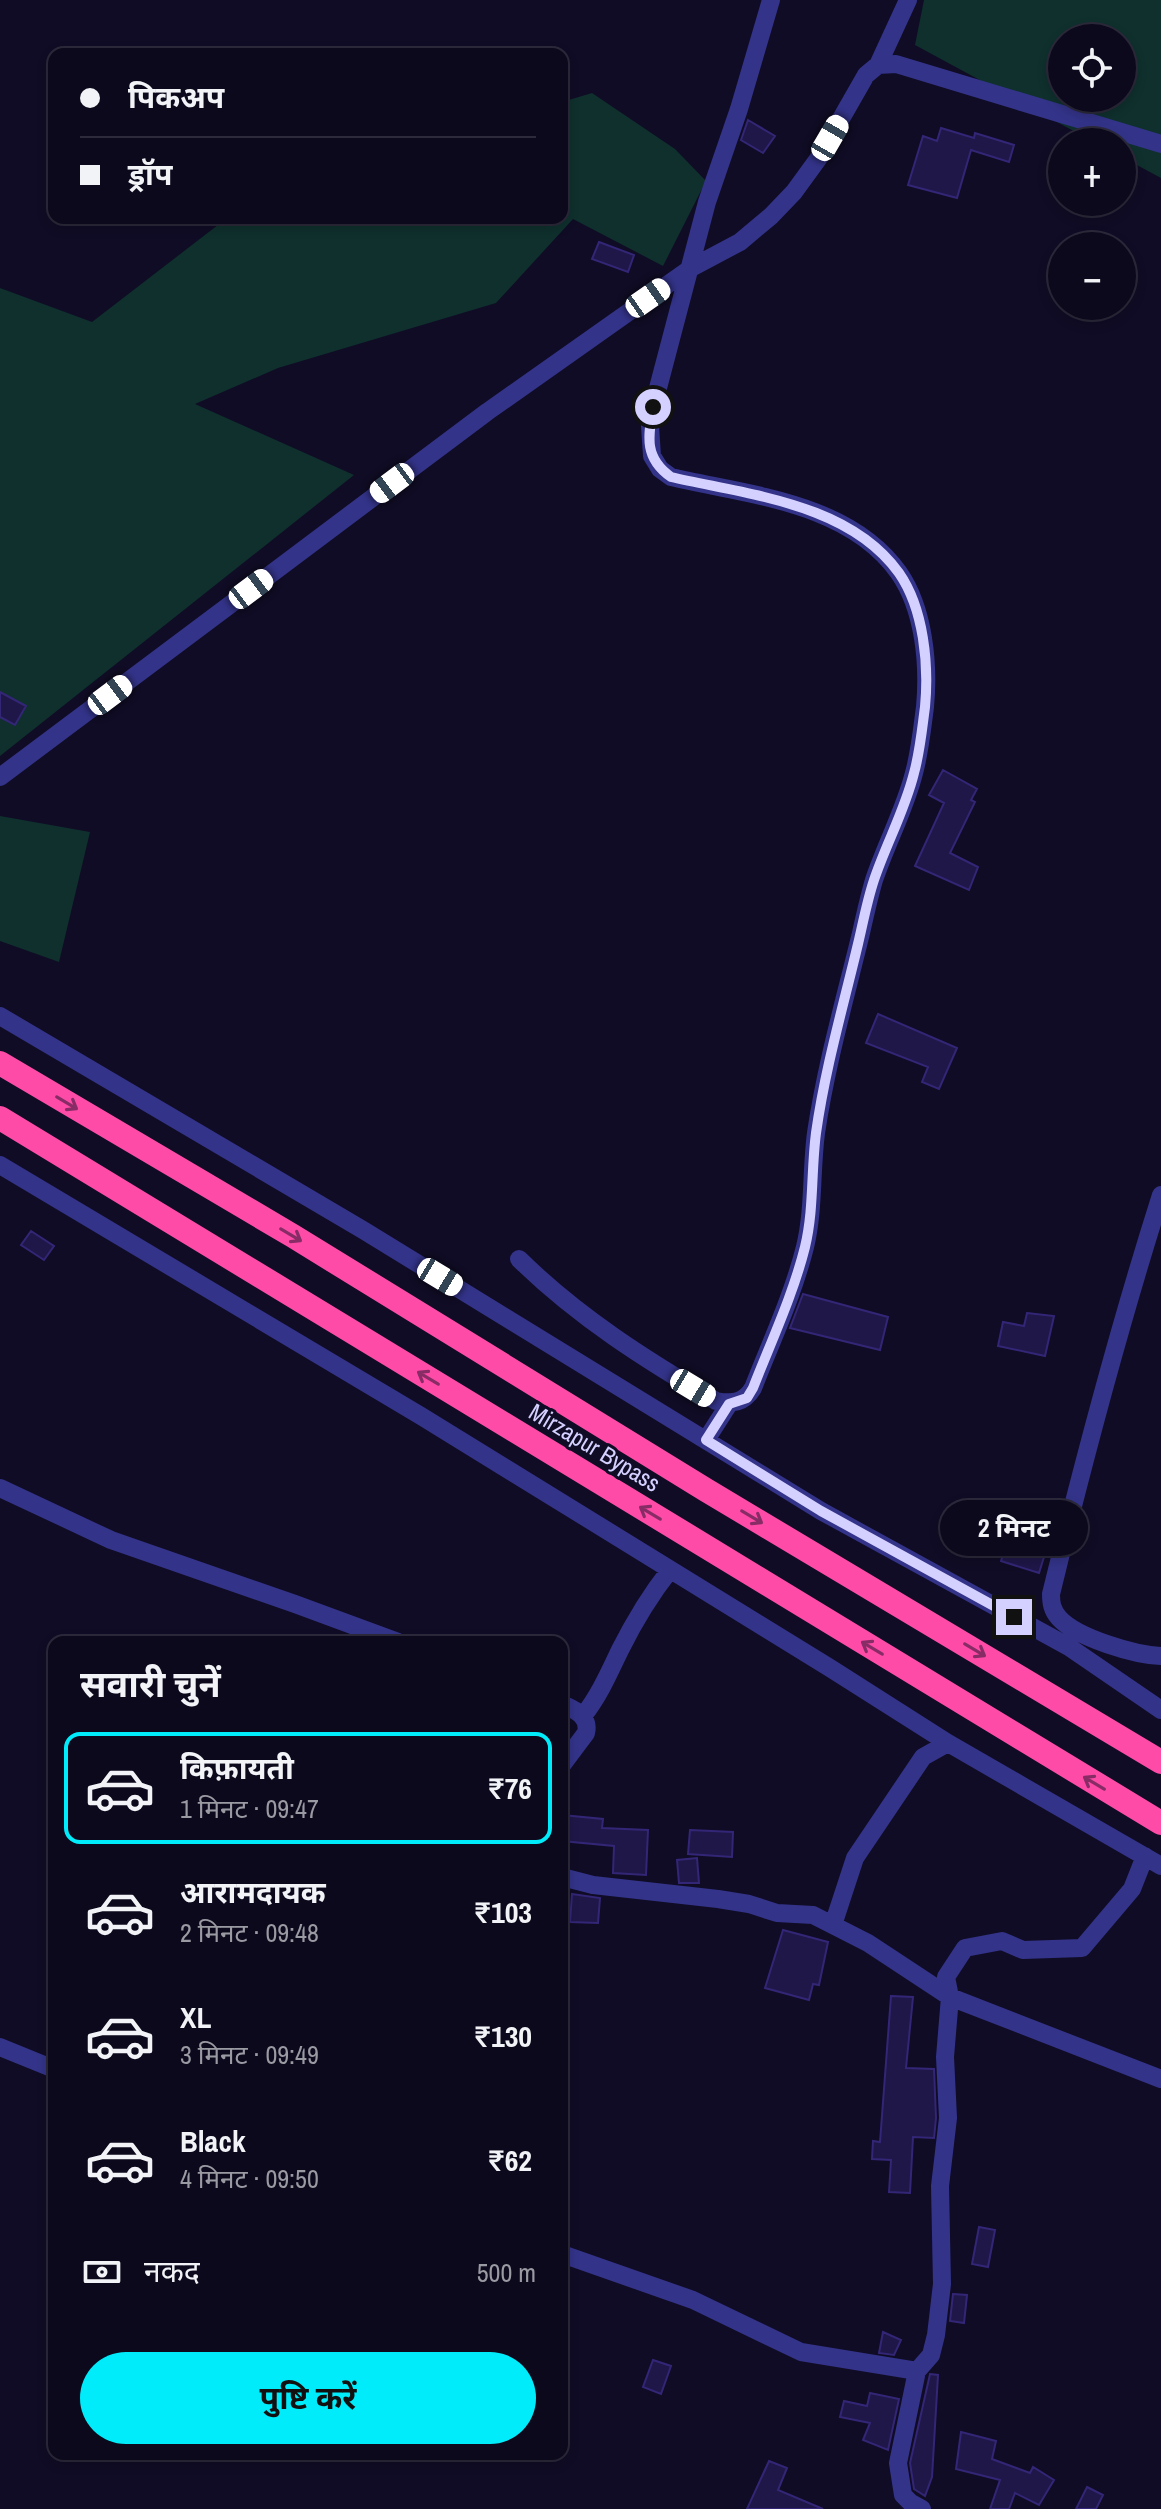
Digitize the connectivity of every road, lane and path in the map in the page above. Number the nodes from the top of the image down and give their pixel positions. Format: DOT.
graph roads {
  1 [pos="771,0"];
  2 [pos="908,0"];
  3 [pos="878,65"];
  4 [pos="1161,144"];
  5 [pos="691,268"];
  6 [pos="0,777"];
  7 [pos="0,1016"];
  8 [pos="0,1063"];
  9 [pos="0,1118"];
  10 [pos="0,1165"];
  11 [pos="1161,1195"];
  12 [pos="1154,1238"];
  13 [pos="519,1259"];
  14 [pos="729,1404"];
  15 [pos="706,1440"];
  16 [pos="0,1488"];
  17 [pos="670,1570"];
  18 [pos="382,1636"];
  19 [pos="1161,1656"];
  20 [pos="568,1707"];
  21 [pos="1161,1710"];
  22 [pos="583,1716"];
  23 [pos="948,1743"];
  24 [pos="568,1757"];
  25 [pos="1161,1762"];
  26 [pos="1161,1823"];
  27 [pos="1153,1861"];
  28 [pos="568,1879"];
  29 [pos="833,1925"];
  30 [pos="950,1997"];
  31 [pos="0,2047"];
  32 [pos="48,2067"];
  33 [pos="1161,2079"];
  34 [pos="568,2256"];
  35 [pos="917,2371"];
  36 [pos="922,2509"];
  1 -- 5 [label="street"];
  2 -- 3 [label="street"];
  3 -- 4 [label="street"];
  3 -- 5 [label="street"];
  5 -- 6 [label="street"];
  5 -- 14 [label="street"];
  7 -- 15 [label="street"];
  8 -- 25 [label="highway, one-way"];
  26 -- 9 [label="highway, Mirzapur Bypass, one-way"];
  10 -- 17 [label="street"];
  11 -- 12 [label="street"];
  12 -- 19 [label="street"];
  13 -- 14 [label="street"];
  14 -- 15 [label="street"];
  15 -- 21 [label="street"];
  16 -- 18 [label="street"];
  17 -- 22 [label="street"];
  17 -- 23 [label="street"];
  20 -- 22 [label="street"];
  22 -- 24 [label="street"];
  23 -- 27 [label="street"];
  23 -- 29 [label="street"];
  27 -- 30 [label="street"];
  28 -- 29 [label="street"];
  29 -- 30 [label="street"];
  30 -- 33 [label="street"];
  30 -- 35 [label="street"];
  31 -- 32 [label="street"];
  34 -- 35 [label="street"];
  35 -- 36 [label="street"];
}
